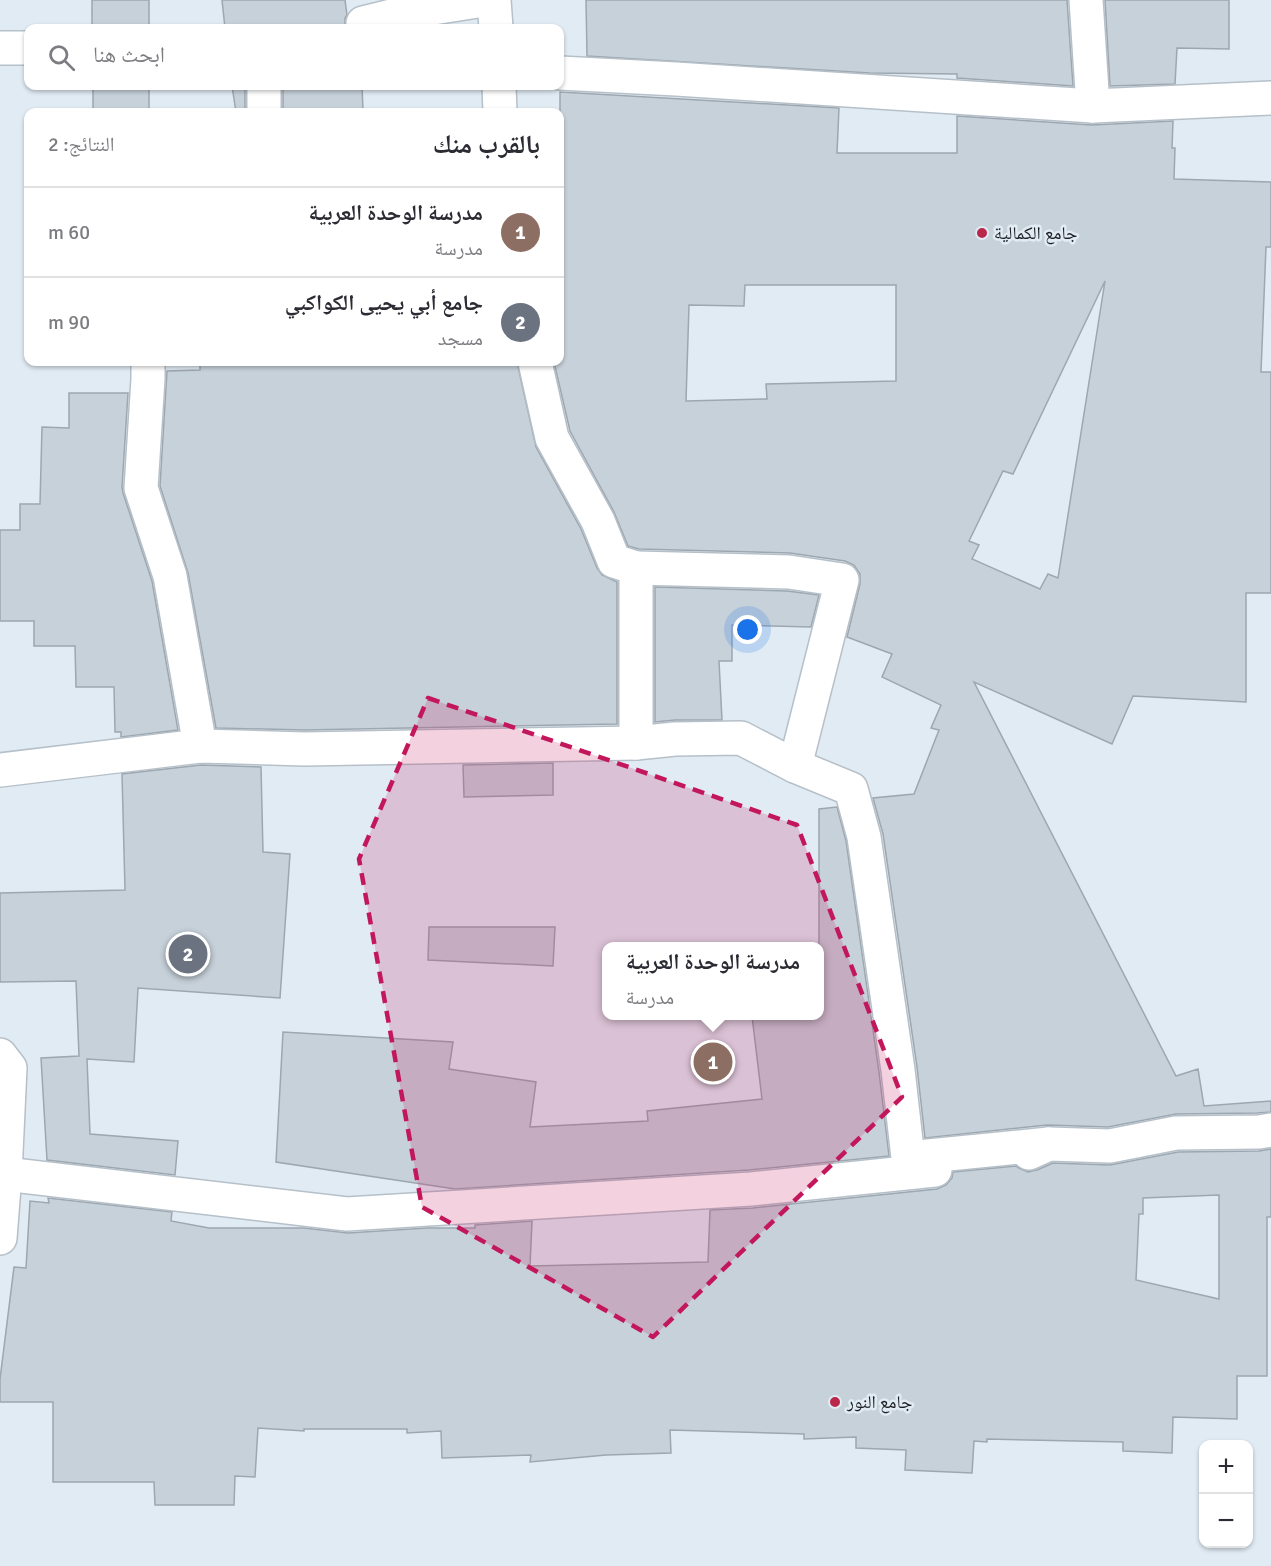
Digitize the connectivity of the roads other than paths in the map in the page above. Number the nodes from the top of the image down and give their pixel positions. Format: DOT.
graph roads {
  1 [pos="484,0"];
  2 [pos="494,0"];
  3 [pos="1086,0"];
  4 [pos="407,6"];
  5 [pos="362,24"];
  6 [pos="496,24"];
  7 [pos="0,48"];
  8 [pos="24,48"];
  9 [pos="564,72"];
  10 [pos="264,90"];
  11 [pos="499,90"];
  12 [pos="1271,98"];
  13 [pos="1093,106"];
  14 [pos="264,108"];
  15 [pos="500,108"];
  16 [pos="148,366"];
  17 [pos="536,366"];
  18 [pos="636,568"];
  19 [pos="636,743"];
  20 [pos="200,746"];
  21 [pos="795,766"];
  22 [pos="0,770"];
  23 [pos="0,1055"];
  24 [pos="1271,1130"];
  25 [pos="1049,1144"];
  26 [pos="5,1174"];
  27 [pos="0,1238"];
  1 -- 4 [label="street"];
  2 -- 6 [label="street"];
  3 -- 13 [label="street"];
  4 -- 5 [label="street"];
  7 -- 8 [label="street"];
  9 -- 13 [label="street"];
  10 -- 14 [label="street"];
  11 -- 15 [label="street"];
  12 -- 13 [label="street"];
  16 -- 20 [label="street"];
  17 -- 18 [label="street"];
  18 -- 19 [label="street"];
  18 -- 21 [label="street"];
  19 -- 20 [label="street"];
  19 -- 21 [label="street"];
  20 -- 22 [label="street"];
  21 -- 25 [label="street"];
  23 -- 26 [label="street"];
  24 -- 25 [label="street"];
  25 -- 26 [label="street"];
  26 -- 27 [label="street"];
}
